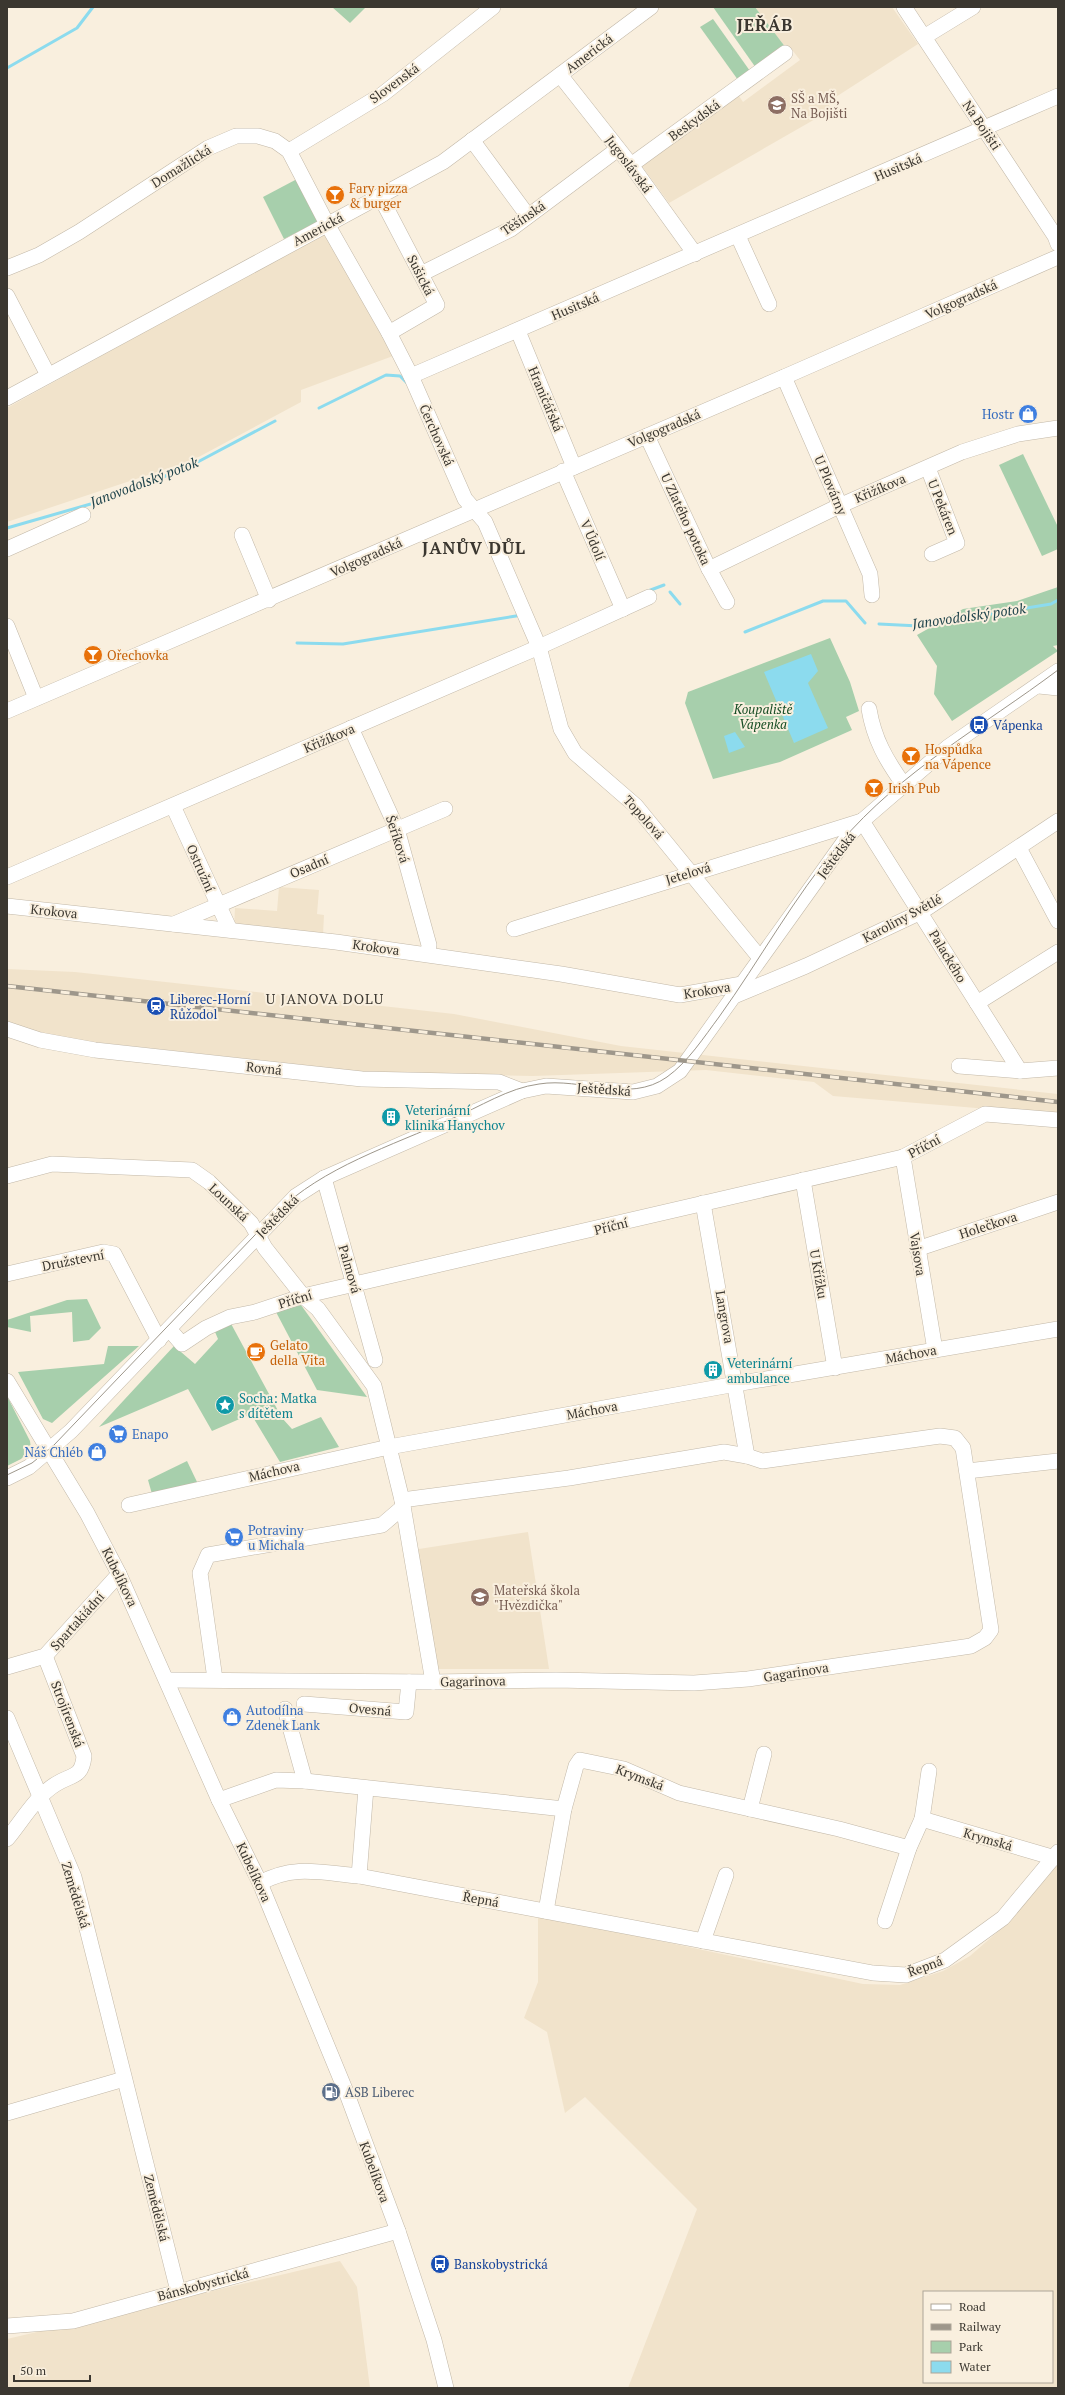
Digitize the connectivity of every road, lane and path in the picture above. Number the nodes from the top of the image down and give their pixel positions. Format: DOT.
graph roads {
  1 [pos="651,7"];
  2 [pos="904,7"];
  3 [pos="973,7"];
  4 [pos="486,9"];
  5 [pos="924,37"];
  6 [pos="785,53"];
  7 [pos="560,75"];
  8 [pos="1058,96"];
  9 [pos="986,129"];
  10 [pos="472,140"];
  11 [pos="618,149"];
  12 [pos="289,151"];
  13 [pos="631,165"];
  14 [pos="380,196"];
  15 [pos="528,216"];
  16 [pos="327,224"];
  17 [pos="738,236"];
  18 [pos="1058,244"];
  19 [pos="695,254"];
  20 [pos="1058,257"];
  21 [pos="7,268"];
  22 [pos="421,274"];
  23 [pos="7,296"];
  24 [pos="769,304"];
  25 [pos="518,331"];
  26 [pos="390,333"];
  27 [pos="48,375"];
  28 [pos="412,376"];
  29 [pos="784,377"];
  30 [pos="7,398"];
  31 [pos="1058,428"];
  32 [pos="646,436"];
  33 [pos="928,468"];
  34 [pos="569,469"];
  35 [pos="839,506"];
  36 [pos="474,510"];
  37 [pos="83,515"];
  38 [pos="242,534"];
  39 [pos="7,549"];
  40 [pos="932,554"];
  41 [pos="709,569"];
  42 [pos="872,595"];
  43 [pos="649,597"];
  44 [pos="269,600"];
  45 [pos="727,602"];
  46 [pos="623,608"];
  47 [pos="7,626"];
  48 [pos="539,647"];
  49 [pos="1058,671"];
  50 [pos="1039,686"];
  51 [pos="1058,688"];
  52 [pos="36,698"];
  53 [pos="869,709"];
  54 [pos="7,711"];
  55 [pos="352,728"];
  56 [pos="904,785"];
  57 [pos="173,806"];
  58 [pos="445,809"];
  59 [pos="862,821"];
  60 [pos="1058,821"];
  61 [pos="398,829"];
  62 [pos="1019,848"];
  63 [pos="690,872"];
  64 [pos="7,877"];
  65 [pos="218,904"];
  66 [pos="7,906"];
  67 [pos="921,912"];
  68 [pos="1058,921"];
  69 [pos="173,924"];
  70 [pos="514,929"];
  71 [pos="230,930"];
  72 [pos="1058,952"];
  73 [pos="428,954"];
  74 [pos="760,958"];
  75 [pos="738,990"];
  76 [pos="977,1003"];
  77 [pos="7,1029"];
  78 [pos="959,1066"];
  79 [pos="1058,1068"];
  80 [pos="1020,1071"];
  81 [pos="522,1091"];
  82 [pos="1058,1120"];
  83 [pos="903,1157"];
  84 [pos="7,1176"];
  85 [pos="324,1178"];
  86 [pos="803,1180"];
  87 [pos="1058,1202"];
  88 [pos="704,1203"];
  89 [pos="257,1235"];
  90 [pos="917,1249"];
  91 [pos="7,1274"];
  92 [pos="354,1284"];
  93 [pos="303,1296"];
  94 [pos="169,1329"];
  95 [pos="1058,1329"];
  96 [pos="155,1344"];
  97 [pos="934,1350"];
  98 [pos="375,1360"];
  99 [pos="835,1368"];
  100 [pos="7,1381"];
  101 [pos="736,1384"];
  102 [pos="389,1447"];
  103 [pos="49,1451"];
  104 [pos="747,1456"];
  105 [pos="1058,1461"];
  106 [pos="966,1471"];
  107 [pos="7,1478"];
  108 [pos="403,1504"];
  109 [pos="129,1505"];
  110 [pos="119,1574"];
  111 [pos="45,1656"];
  112 [pos="7,1667"];
  113 [pos="215,1679"];
  114 [pos="167,1680"];
  115 [pos="409,1682"];
  116 [pos="433,1682"];
  117 [pos="304,1704"];
  118 [pos="285,1709"];
  119 [pos="7,1718"];
  120 [pos="764,1754"];
  121 [pos="929,1771"];
  122 [pos="305,1781"];
  123 [pos="366,1788"];
  124 [pos="40,1798"];
  125 [pos="219,1800"];
  126 [pos="750,1808"];
  127 [pos="564,1809"];
  128 [pos="922,1819"];
  129 [pos="7,1839"];
  130 [pos="909,1848"];
  131 [pos="1056,1855"];
  132 [pos="726,1875"];
  133 [pos="359,1876"];
  134 [pos="260,1883"];
  135 [pos="546,1911"];
  136 [pos="885,1921"];
  137 [pos="704,1941"];
  138 [pos="124,2079"];
  139 [pos="7,2113"];
  140 [pos="398,2231"];
  141 [pos="178,2291"];
  142 [pos="7,2326"];
  143 [pos="446,2388"];
  1 -- 7 [label="street, Americká"];
  2 -- 5 [label="street, Na Bojišti"];
  3 -- 5 [label="street"];
  4 -- 12 [label="street, Slovenská"];
  5 -- 9 [label="street, Na Bojišti"];
  6 -- 13 [label="street, Beskydská"];
  7 -- 10 [label="street, Americká"];
  7 -- 11 [label="street, Jugoslávská"];
  8 -- 9 [label="street, Husitská"];
  9 -- 17 [label="street, Husitská"];
  9 -- 18 [label="street, Na Bojišti"];
  10 -- 14 [label="street, Americká"];
  10 -- 15 [label="street"];
  11 -- 13 [label="street, Jugoslávská"];
  11 -- 15 [label="street, Těšínská"];
  12 -- 16 [label="street, Domažlická"];
  12 -- 21 [label="street, Domažlická"];
  13 -- 19 [label="street, Jugoslávská"];
  14 -- 16 [label="street, Americká"];
  14 -- 22 [label="street, Sušická"];
  15 -- 22 [label="street, Těšínská"];
  16 -- 26 [label="street, Čerchovská"];
  16 -- 27 [label="street, Americká"];
  17 -- 19 [label="street, Husitská"];
  17 -- 24 [label="street"];
  19 -- 25 [label="street, Husitská"];
  20 -- 29 [label="street, Volgogradská"];
  22 -- 26 [label="street, Sušická"];
  23 -- 27 [label="street"];
  25 -- 28 [label="street, Husitská"];
  25 -- 34 [label="street, Hraničářská"];
  26 -- 28 [label="street, Čerchovská"];
  27 -- 30 [label="street, Americká"];
  28 -- 36 [label="street, Čerchovská"];
  29 -- 32 [label="street, Volgogradská"];
  29 -- 35 [label="street, U Plovárny"];
  31 -- 33 [label="street, Křižíkova"];
  32 -- 34 [label="street, Volgogradská"];
  32 -- 41 [label="street, U Zlatého potoka"];
  33 -- 35 [label="street, Křižíkova"];
  33 -- 40 [label="street, U Pekáren"];
  34 -- 36 [label="street, Volgogradská"];
  34 -- 46 [label="street, V Údolí"];
  35 -- 41 [label="street, Křižíkova"];
  35 -- 42 [label="street, U Plovárny"];
  36 -- 44 [label="street, Volgogradská"];
  36 -- 48 [label="street, Čerchovská"];
  37 -- 39 [label="street"];
  38 -- 44 [label="street"];
  41 -- 45 [label="street, U Zlatého potoka"];
  43 -- 46 [label="street, Křižíkova"];
  44 -- 52 [label="street, Volgogradská"];
  46 -- 48 [label="street, Křižíkova"];
  47 -- 52 [label="street"];
  48 -- 55 [label="street, Křižíkova"];
  48 -- 63 [label="street, Topolová"];
  49 -- 50 [label="street, Ještědská"];
  50 -- 51 [label="street"];
  50 -- 56 [label="street, Ještědská"];
  52 -- 54 [label="street, Volgogradská"];
  53 -- 56 [label="street"];
  55 -- 57 [label="street, Křižíkova"];
  55 -- 61 [label="street, Šeříková"];
  56 -- 59 [label="street, Ještědská"];
  57 -- 64 [label="street, Křižíkova"];
  57 -- 65 [label="street, Ostružní"];
  58 -- 61 [label="street, Osadní"];
  59 -- 63 [label="street, Jetelová"];
  59 -- 67 [label="street, Palackého"];
  59 -- 74 [label="street, Ještědská"];
  60 -- 62 [label="street, Karoliny Světlé"];
  61 -- 65 [label="street, Osadní"];
  61 -- 73 [label="street, Šeříková"];
  62 -- 67 [label="street, Karoliny Světlé"];
  62 -- 68 [label="street"];
  63 -- 70 [label="street, Jetelová"];
  63 -- 74 [label="street, Topolová"];
  65 -- 69 [label="street, Osadní"];
  65 -- 71 [label="street, Ostružní"];
  66 -- 69 [label="street, Krokova"];
  67 -- 75 [label="street, Karoliny Světlé"];
  67 -- 76 [label="street, Palackého"];
  69 -- 71 [label="street, Krokova"];
  71 -- 73 [label="street, Krokova"];
  72 -- 76 [label="street"];
  73 -- 75 [label="street, Krokova"];
  74 -- 75 [label="street, Ještědská"];
  75 -- 81 [label="street, Ještědská"];
  76 -- 80 [label="street, Palackého"];
  77 -- 81 [label="street, Rovná"];
  78 -- 80 [label="street"];
  79 -- 80 [label="street"];
  81 -- 85 [label="street, Ještědská"];
  82 -- 83 [label="street, Příční"];
  83 -- 86 [label="street, Příční"];
  83 -- 90 [label="street, Vajsova"];
  84 -- 89 [label="street, Lounská"];
  85 -- 89 [label="street, Ještědská"];
  85 -- 92 [label="street, Palmová"];
  86 -- 88 [label="street, Příční"];
  86 -- 99 [label="street, U Křížku"];
  87 -- 90 [label="street, Holečkova"];
  88 -- 92 [label="street, Příční"];
  88 -- 101 [label="street, Langrova"];
  89 -- 93 [label="street, Lounská"];
  89 -- 94 [label="street, Ještědská"];
  90 -- 97 [label="street, Vajsova"];
  91 -- 96 [label="street, Družstevní"];
  92 -- 93 [label="street, Příční"];
  92 -- 98 [label="street, Palmová"];
  93 -- 94 [label="street, Příční"];
  93 -- 102 [label="street, Lounská"];
  94 -- 96 [label="street, Ještědská"];
  95 -- 97 [label="street, Máchova"];
  96 -- 103 [label="street, Ještědská"];
  97 -- 99 [label="street, Máchova"];
  99 -- 101 [label="street, Máchova"];
  100 -- 103 [label="street, Kubelíkova"];
  101 -- 102 [label="street, Máchova"];
  101 -- 104 [label="street, Langrova"];
  102 -- 108 [label="street"];
  102 -- 109 [label="street, Máchova"];
  103 -- 107 [label="street, Ještědská"];
  103 -- 110 [label="street, Kubelíkova"];
  104 -- 106 [label="street, Gagarinova"];
  104 -- 108 [label="street, Gagarinova"];
  105 -- 106 [label="street"];
  106 -- 116 [label="street, Gagarinova"];
  108 -- 113 [label="street"];
  108 -- 116 [label="street, Gagarinova"];
  110 -- 111 [label="street, Spartakiádní"];
  110 -- 114 [label="street, Kubelíkova"];
  111 -- 112 [label="street, Spartakiádní"];
  111 -- 124 [label="street, Strojírenská"];
  113 -- 114 [label="street, Gagarinova"];
  113 -- 115 [label="street, Gagarinova"];
  114 -- 125 [label="street, Kubelíkova"];
  115 -- 116 [label="street, Gagarinova"];
  115 -- 117 [label="street, Ovesná"];
  118 -- 122 [label="street"];
  119 -- 124 [label="street, Zemědělská"];
  120 -- 126 [label="street"];
  121 -- 128 [label="street"];
  122 -- 123 [label="street"];
  122 -- 125 [label="street"];
  123 -- 127 [label="street"];
  123 -- 133 [label="street"];
  124 -- 129 [label="street, Strojírenská"];
  124 -- 138 [label="street, Zemědělská"];
  125 -- 134 [label="street, Kubelíkova"];
  126 -- 127 [label="street, Krymská"];
  126 -- 130 [label="street, Krymská"];
  127 -- 135 [label="street, Krymská"];
  128 -- 130 [label="street"];
  128 -- 131 [label="street, Krymská"];
  130 -- 136 [label="street"];
  131 -- 137 [label="street, Řepná"];
  132 -- 137 [label="street"];
  133 -- 134 [label="street, Řepná"];
  133 -- 135 [label="street, Řepná"];
  134 -- 140 [label="street, Kubelíkova"];
  135 -- 137 [label="street, Řepná"];
  138 -- 139 [label="street"];
  138 -- 141 [label="street, Zemědělská"];
  140 -- 141 [label="street, Bánskobystrická"];
  140 -- 143 [label="street, Kubelíkova"];
  141 -- 142 [label="street, Bánskobystrická"];
}
